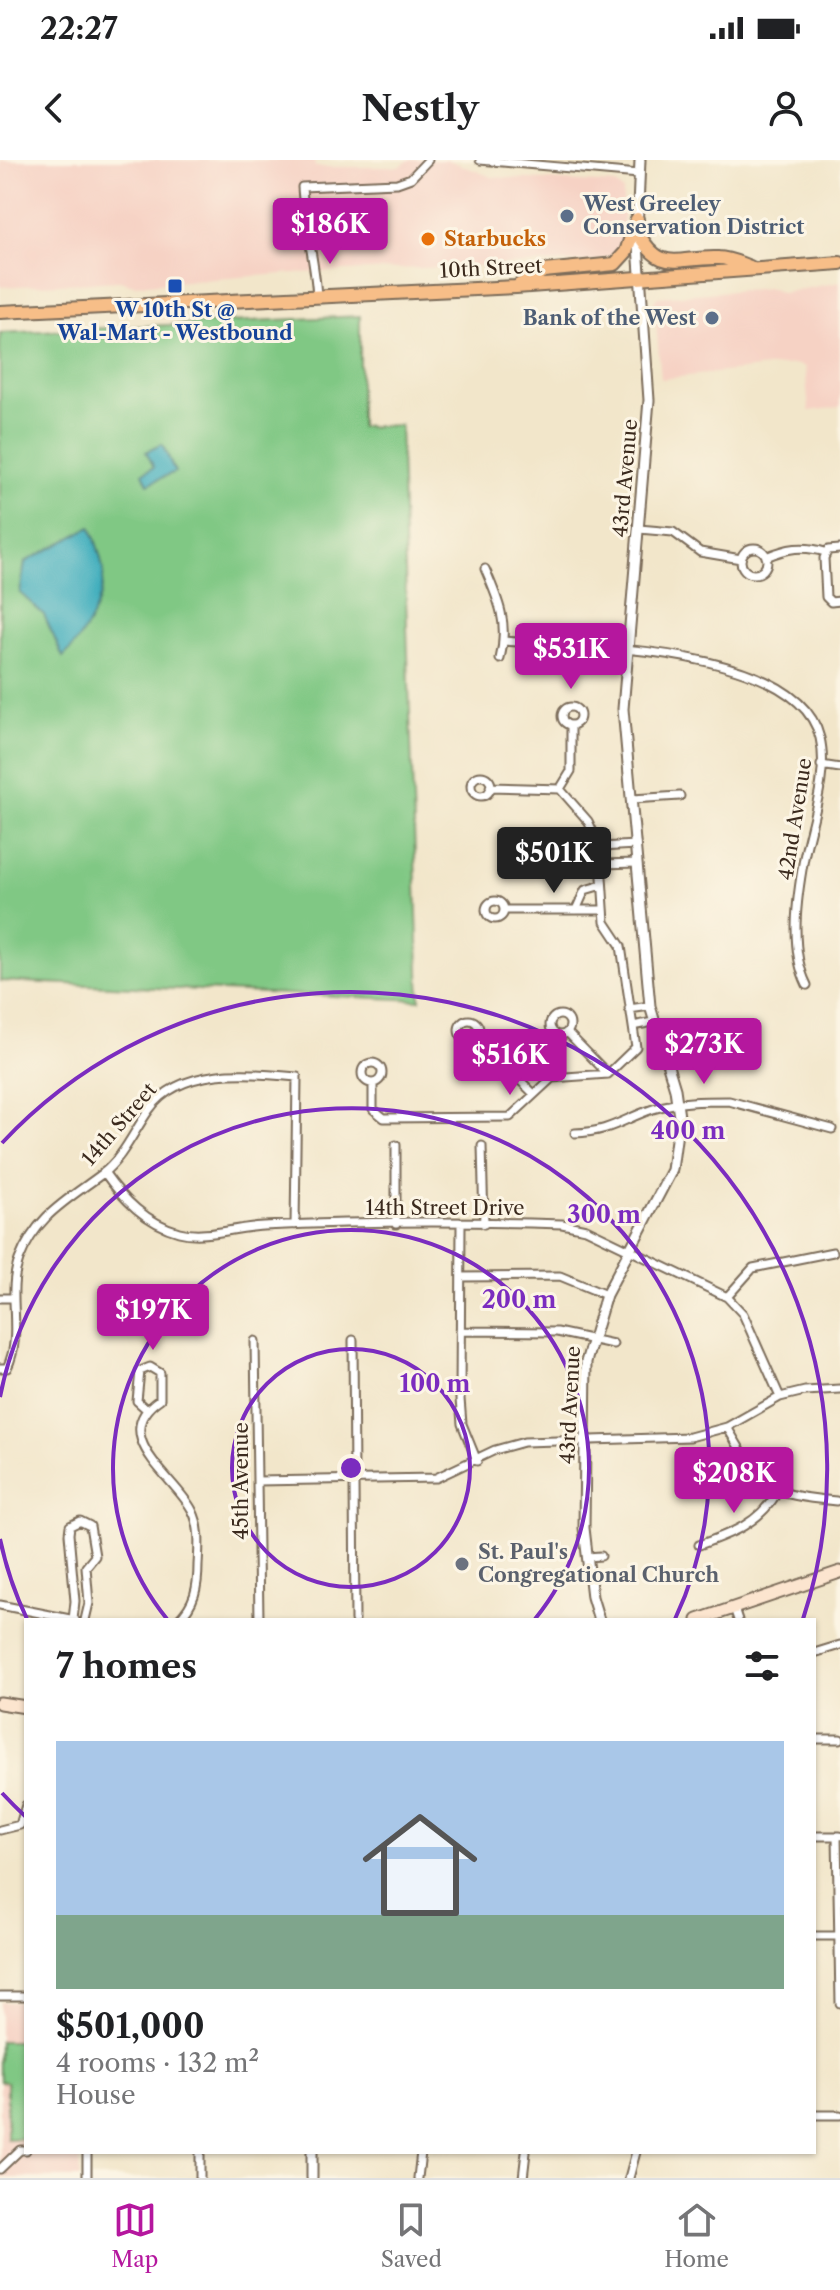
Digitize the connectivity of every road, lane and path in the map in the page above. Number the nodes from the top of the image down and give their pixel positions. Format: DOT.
graph roads {
  1 [pos="428,160"];
  2 [pos="480,160"];
  3 [pos="640,160"];
  4 [pos="639,174"];
  5 [pos="637,225"];
  6 [pos="840,263"];
  7 [pos="757,269"];
  8 [pos="640,278"];
  9 [pos="516,287"];
  10 [pos="317,297"];
  11 [pos="0,312"];
  12 [pos="639,529"];
  13 [pos="840,549"];
  14 [pos="825,552"];
  15 [pos="766,557"];
  16 [pos="741,559"];
  17 [pos="485,569"];
  18 [pos="840,601"];
  19 [pos="504,641"];
  20 [pos="628,652"];
  21 [pos="500,659"];
  22 [pos="571,726"];
  23 [pos="821,765"];
  24 [pos="840,768"];
  25 [pos="490,787"];
  26 [pos="560,789"];
  27 [pos="680,796"];
  28 [pos="632,799"];
  29 [pos="636,845"];
  30 [pos="600,847"];
  31 [pos="637,863"];
  32 [pos="602,864"];
  33 [pos="602,885"];
  34 [pos="504,910"];
  35 [pos="576,910"];
  36 [pos="604,910"];
  37 [pos="807,985"];
  38 [pos="650,1006"];
  39 [pos="629,1009"];
  40 [pos="653,1022"];
  41 [pos="633,1026"];
  42 [pos="567,1032"];
  43 [pos="476,1037"];
  44 [pos="608,1074"];
  45 [pos="373,1083"];
  46 [pos="534,1094"];
  47 [pos="678,1104"];
  48 [pos="832,1129"];
  49 [pos="575,1133"];
  50 [pos="396,1145"];
  51 [pos="482,1146"];
  52 [pos="104,1172"];
  53 [pos="396,1224"];
  54 [pos="461,1224"];
  55 [pos="484,1224"];
  56 [pos="295,1225"];
  57 [pos="632,1249"];
  58 [pos="833,1252"];
  59 [pos="461,1277"];
  60 [pos="606,1295"];
  61 [pos="727,1297"];
  62 [pos="0,1298"];
  63 [pos="14,1298"];
  64 [pos="460,1331"];
  65 [pos="591,1339"];
  66 [pos="353,1340"];
  67 [pos="255,1341"];
  68 [pos="613,1344"];
  69 [pos="0,1368"];
  70 [pos="840,1389"];
  71 [pos="780,1397"];
  72 [pos="146,1409"];
  73 [pos="727,1427"];
  74 [pos="584,1440"];
  75 [pos="477,1461"];
  76 [pos="353,1480"];
  77 [pos="257,1481"];
  78 [pos="777,1493"];
  79 [pos="836,1501"];
  80 [pos="699,1545"];
  81 [pos="601,1556"];
  82 [pos="587,1557"];
  83 [pos="72,1567"];
  84 [pos="86,1567"];
  85 [pos="840,1572"];
  86 [pos="0,1605"];
  87 [pos="736,1614"];
  88 [pos="64,1618"];
  89 [pos="74,1618"];
  90 [pos="85,1618"];
  91 [pos="180,1618"];
  92 [pos="259,1618"];
  93 [pos="355,1618"];
  94 [pos="598,1618"];
  95 [pos="711,1618"];
  96 [pos="840,1645"];
  97 [pos="816,1652"];
  98 [pos="0,1703"];
  99 [pos="24,1707"];
  100 [pos="816,1739"];
  101 [pos="840,1739"];
  102 [pos="24,1812"];
  103 [pos="3,1830"];
  104 [pos="816,1836"];
  105 [pos="839,1836"];
  106 [pos="816,1936"];
  107 [pos="839,1936"];
  108 [pos="0,1996"];
  109 [pos="24,1996"];
  110 [pos="840,2003"];
  111 [pos="816,2115"];
  112 [pos="840,2115"];
  113 [pos="24,2150"];
  114 [pos="87,2154"];
  115 [pos="200,2154"];
  116 [pos="312,2154"];
  117 [pos="421,2154"];
  118 [pos="526,2154"];
  119 [pos="635,2154"];
  120 [pos="0,2169"];
  121 [pos="87,2178"];
  122 [pos="200,2178"];
  123 [pos="312,2178"];
  124 [pos="418,2178"];
  125 [pos="523,2178"];
  126 [pos="629,2178"];
  1 -- 10 [label="street"];
  2 -- 4 [label="street"];
  3 -- 4 [label="street, 43rd Avenue"];
  4 -- 5 [label="street, 43rd Avenue"];
  5 -- 7 [label="main road"];
  5 -- 8 [label="street, 43rd Avenue"];
  5 -- 9 [label="main road"];
  6 -- 7 [label="main road, 10th Street"];
  7 -- 8 [label="main road, 10th Street"];
  8 -- 9 [label="main road, 10th Street"];
  8 -- 12 [label="street, 43rd Avenue"];
  9 -- 10 [label="main road, 10th Street"];
  10 -- 11 [label="main road, 10th Street"];
  12 -- 16 [label="street"];
  12 -- 20 [label="street, 43rd Avenue"];
  13 -- 14 [label="street"];
  14 -- 15 [label="street"];
  14 -- 18 [label="street"];
  15 -- 16 [label="street"];
  15 -- 16 [label="street"];
  17 -- 19 [label="street"];
  19 -- 20 [label="street, 42nd Avenue"];
  19 -- 21 [label="street"];
  20 -- 23 [label="street, 42nd Avenue"];
  20 -- 28 [label="street, 43rd Avenue"];
  22 -- 26 [label="street"];
  23 -- 24 [label="street"];
  23 -- 37 [label="street, 42nd Avenue"];
  25 -- 26 [label="street"];
  26 -- 30 [label="street"];
  27 -- 28 [label="street"];
  28 -- 29 [label="street, 43rd Avenue"];
  29 -- 30 [label="street"];
  29 -- 31 [label="street, 43rd Avenue"];
  30 -- 32 [label="street"];
  31 -- 32 [label="street"];
  31 -- 38 [label="street, 43rd Avenue"];
  32 -- 33 [label="street"];
  33 -- 35 [label="street"];
  33 -- 36 [label="street"];
  34 -- 35 [label="street"];
  35 -- 36 [label="street"];
  36 -- 39 [label="street"];
  38 -- 39 [label="street"];
  38 -- 40 [label="street, 43rd Avenue"];
  39 -- 41 [label="street"];
  40 -- 41 [label="street"];
  40 -- 47 [label="street, 43rd Avenue"];
  41 -- 44 [label="street"];
  42 -- 44 [label="street"];
  43 -- 46 [label="street"];
  44 -- 46 [label="street"];
  45 -- 46 [label="street"];
  47 -- 48 [label="street"];
  47 -- 49 [label="street"];
  47 -- 57 [label="street, 43rd Avenue"];
  50 -- 53 [label="street"];
  51 -- 55 [label="street"];
  52 -- 56 [label="street, 14th Street Drive"];
  52 -- 56 [label="street, 14th Street"];
  52 -- 63 [label="street, 14th Street"];
  53 -- 54 [label="street, 14th Street Drive"];
  53 -- 56 [label="street, 14th Street Drive"];
  54 -- 55 [label="street, 14th Street Drive"];
  54 -- 59 [label="street"];
  55 -- 57 [label="street, 14th Street Drive"];
  57 -- 60 [label="street, 43rd Avenue"];
  57 -- 61 [label="street, 14th Street Drive"];
  58 -- 61 [label="street"];
  59 -- 60 [label="street"];
  59 -- 64 [label="street"];
  60 -- 65 [label="street, 43rd Avenue"];
  61 -- 71 [label="street, 14th Street Drive"];
  62 -- 63 [label="street"];
  63 -- 69 [label="street, 14th Street"];
  64 -- 65 [label="street"];
  64 -- 75 [label="street"];
  65 -- 68 [label="street"];
  65 -- 74 [label="street, 43rd Avenue"];
  66 -- 76 [label="street"];
  67 -- 77 [label="street, 45th Avenue"];
  70 -- 71 [label="street"];
  71 -- 73 [label="street"];
  72 -- 72 [label="street"];
  72 -- 91 [label="street"];
  73 -- 74 [label="street"];
  73 -- 78 [label="street"];
  74 -- 75 [label="street"];
  74 -- 82 [label="street, 43rd Avenue"];
  75 -- 76 [label="street"];
  76 -- 77 [label="street"];
  76 -- 93 [label="street"];
  77 -- 92 [label="street, 45th Avenue"];
  78 -- 79 [label="street"];
  78 -- 80 [label="street"];
  81 -- 82 [label="street"];
  82 -- 94 [label="street, 43rd Avenue"];
  83 -- 84 [label="street"];
  83 -- 84 [label="street"];
  83 -- 89 [label="street"];
  84 -- 90 [label="street"];
  85 -- 87 [label="main road"];
  86 -- 88 [label="street"];
  87 -- 95 [label="main road"];
  96 -- 97 [label="street"];
  98 -- 99 [label="main road"];
  100 -- 101 [label="street"];
  102 -- 103 [label="street"];
  104 -- 105 [label="street"];
  105 -- 107 [label="street"];
  106 -- 107 [label="street"];
  107 -- 110 [label="street"];
  108 -- 109 [label="street"];
  111 -- 112 [label="street"];
  113 -- 120 [label="street"];
  114 -- 121 [label="street"];
  115 -- 122 [label="street"];
  116 -- 123 [label="street"];
  117 -- 124 [label="street"];
  118 -- 125 [label="street"];
  119 -- 126 [label="street"];
}
